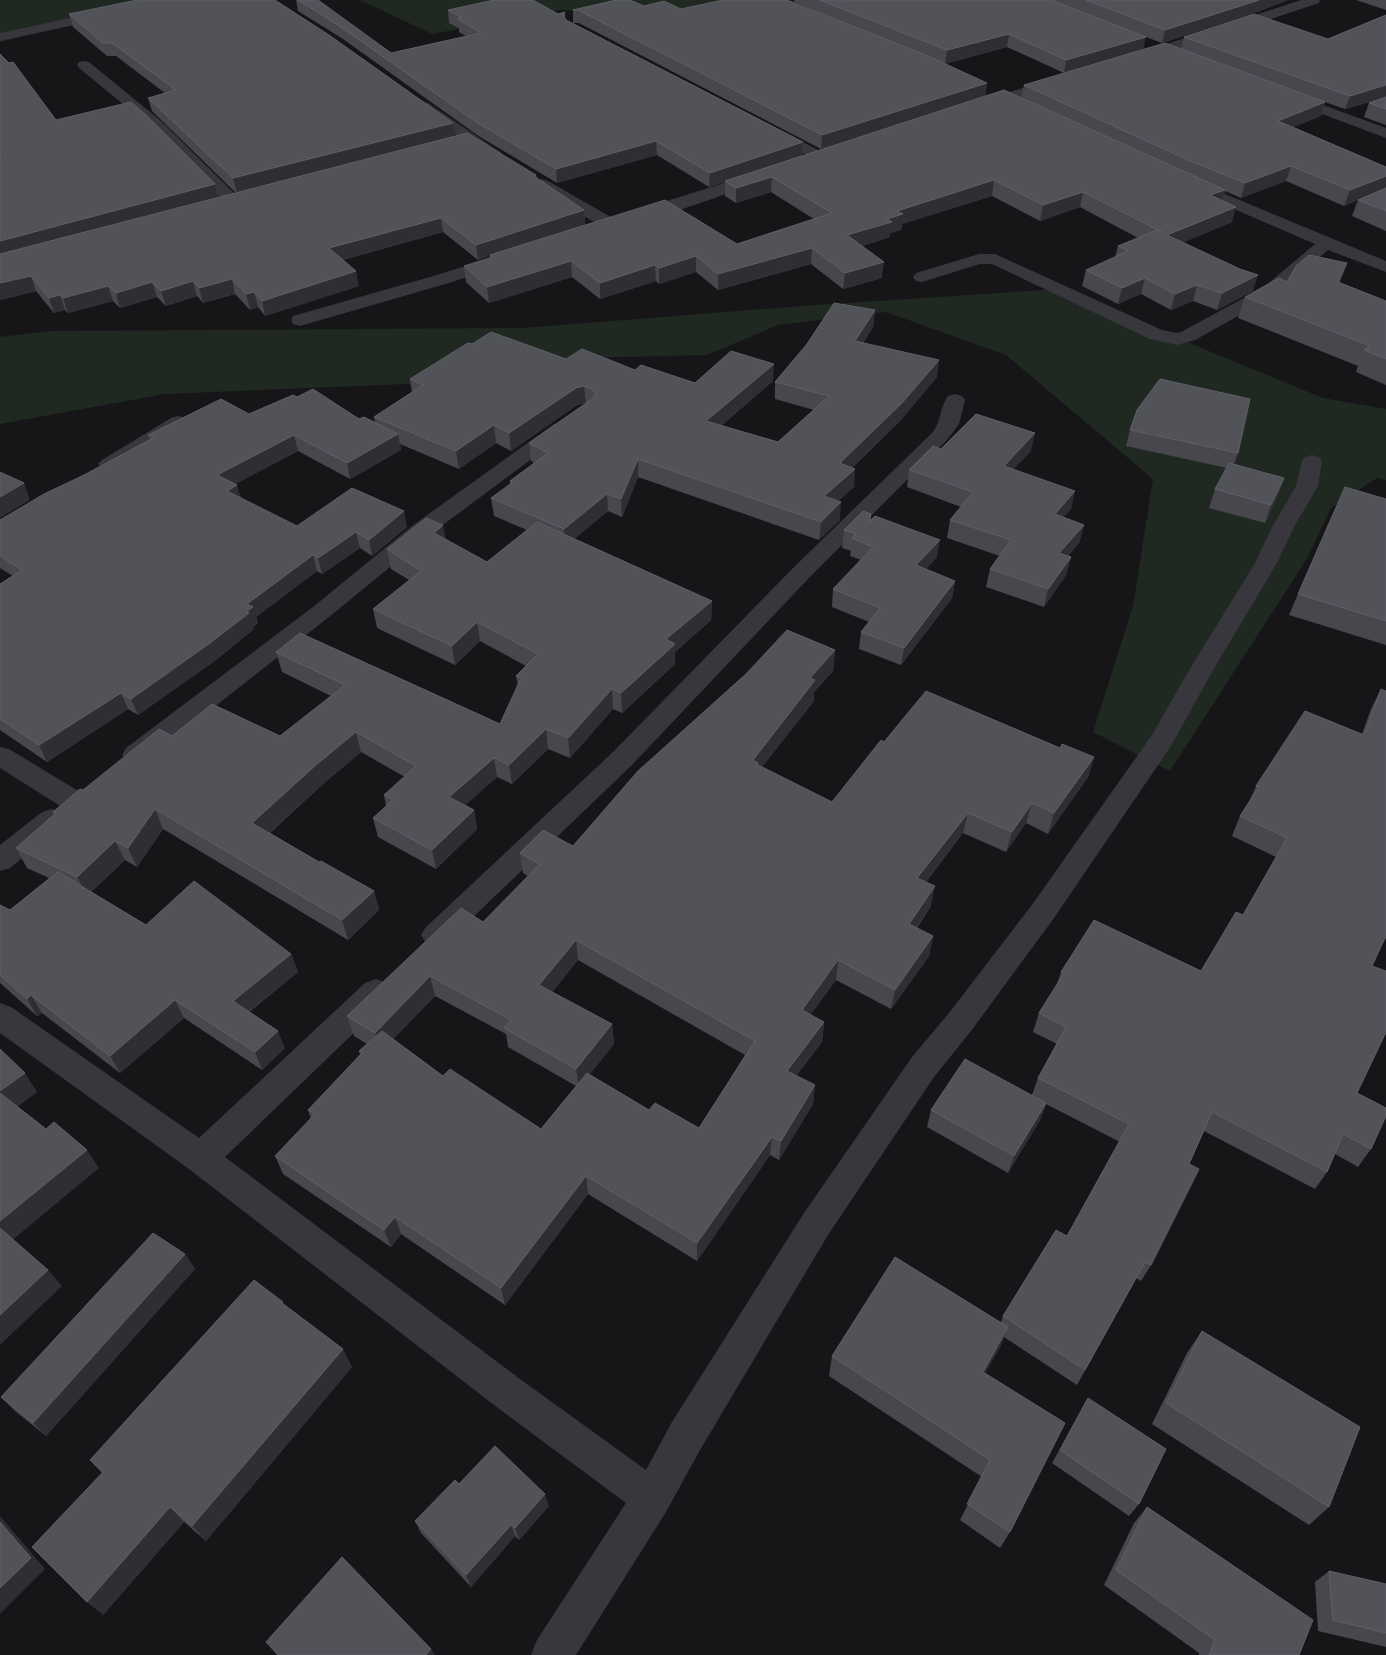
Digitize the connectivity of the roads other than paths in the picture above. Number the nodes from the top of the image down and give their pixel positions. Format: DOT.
graph roads {
  1 [pos="172,0"];
  2 [pos="1314,0"];
  3 [pos="0,37"];
  4 [pos="1144,43"];
  5 [pos="1162,50"];
  6 [pos="1180,57"];
  7 [pos="1125,62"];
  8 [pos="84,65"];
  9 [pos="1070,78"];
  10 [pos="980,87"];
  11 [pos="1271,90"];
  12 [pos="408,95"];
  13 [pos="1005,98"];
  14 [pos="1026,108"];
  15 [pos="960,111"];
  16 [pos="1360,111"];
  17 [pos="1343,117"];
  18 [pos="759,124"];
  19 [pos="1386,133"];
  20 [pos="471,140"];
  21 [pos="452,144"];
  22 [pos="838,151"];
  23 [pos="821,156"];
  24 [pos="505,160"];
  25 [pos="796,164"];
  26 [pos="770,173"];
  27 [pos="530,176"];
  28 [pos="1177,179"];
  29 [pos="252,196"];
  30 [pos="232,201"];
  31 [pos="214,206"];
  32 [pos="610,224"];
  33 [pos="591,230"];
  34 [pos="1326,243"];
  35 [pos="517,255"];
  36 [pos="1386,267"];
  37 [pos="922,277"];
  38 [pos="300,320"];
  39 [pos="955,400"];
  40 [pos="577,417"];
  41 [pos="178,422"];
  42 [pos="1312,461"];
  43 [pos="93,474"];
  44 [pos="0,756"];
  45 [pos="121,766"];
  46 [pos="0,860"];
  47 [pos="418,952"];
  48 [pos="397,972"];
  49 [pos="0,1016"];
  50 [pos="201,1158"];
  51 [pos="652,1498"];
  52 [pos="552,1655"];
  1 -- 3 [label="street"];
  2 -- 5 [label="street"];
  4 -- 5 [label="street"];
  5 -- 6 [label="street"];
  5 -- 7 [label="street"];
  8 -- 30 [label="street"];
  9 -- 13 [label="street"];
  10 -- 13 [label="street"];
  11 -- 17 [label="street"];
  12 -- 20 [label="street"];
  13 -- 14 [label="street"];
  13 -- 15 [label="street"];
  16 -- 17 [label="street"];
  17 -- 19 [label="street"];
  18 -- 23 [label="street"];
  20 -- 21 [label="street"];
  20 -- 24 [label="street"];
  22 -- 23 [label="street"];
  23 -- 25 [label="street"];
  26 -- 32 [label="street"];
  27 -- 32 [label="street"];
  28 -- 34 [label="street"];
  29 -- 30 [label="street"];
  30 -- 31 [label="street"];
  32 -- 33 [label="street"];
  34 -- 36 [label="street"];
  34 -- 37 [label="street"];
  35 -- 38 [label="street"];
  39 -- 47 [label="street"];
  40 -- 45 [label="street"];
  41 -- 43 [label="street"];
  42 -- 51 [label="street"];
  44 -- 46 [label="street"];
  48 -- 50 [label="street"];
  49 -- 50 [label="street"];
  50 -- 51 [label="street"];
  51 -- 52 [label="street"];
}
